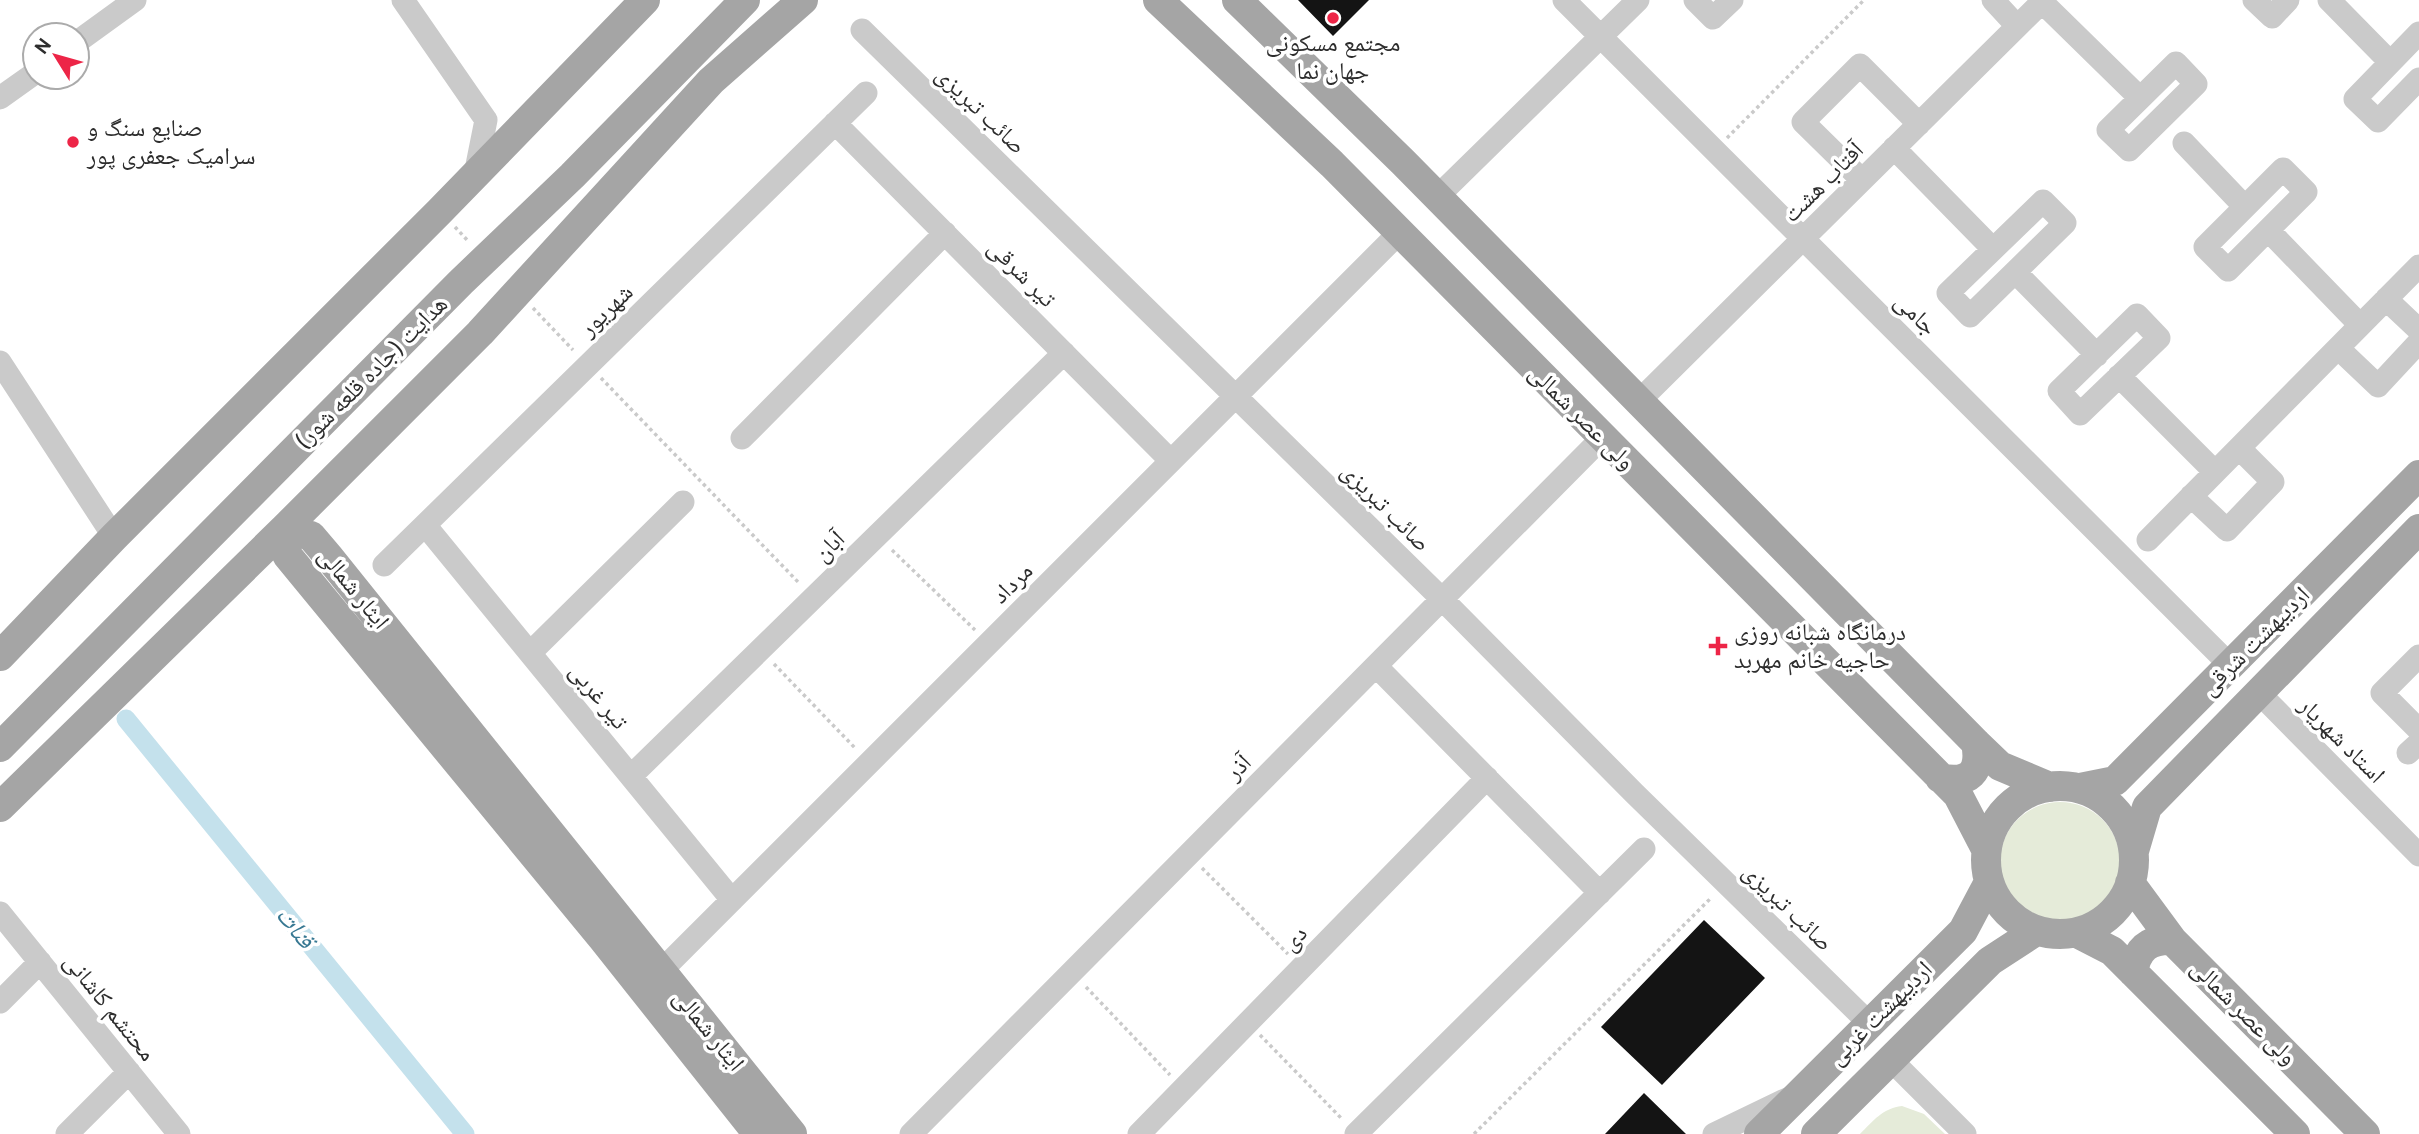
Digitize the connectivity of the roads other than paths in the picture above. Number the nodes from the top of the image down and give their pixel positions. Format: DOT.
graph roads {
  1 [pos="135,0"];
  2 [pos="403,0"];
  3 [pos="645,0"];
  4 [pos="745,0"];
  5 [pos="803,0"];
  6 [pos="1158,0"];
  7 [pos="1237,0"];
  8 [pos="1564,0"];
  9 [pos="1638,0"];
  10 [pos="1695,0"];
  11 [pos="1732,0"];
  12 [pos="1993,0"];
  13 [pos="2254,0"];
  14 [pos="2288,0"];
  15 [pos="2329,0"];
  16 [pos="2043,1"];
  17 [pos="2017,26"];
  18 [pos="862,30"];
  19 [pos="91,32"];
  20 [pos="2419,33"];
  21 [pos="1601,37"];
  22 [pos="2390,62"];
  23 [pos="711,81"];
  24 [pos="21,83"];
  25 [pos="2418,83"];
  26 [pos="866,93"];
  27 [pos="0,98"];
  28 [pos="2140,98"];
  29 [pos="486,120"];
  30 [pos="529,120"];
  31 [pos="835,123"];
  32 [pos="1919,124"];
  33 [pos="2184,143"];
  34 [pos="1894,149"];
  35 [pos="475,175"];
  36 [pos="1862,180"];
  37 [pos="1437,197"];
  38 [pos="2245,207"];
  39 [pos="2268,230"];
  40 [pos="945,233"];
  41 [pos="1399,233"];
  42 [pos="1803,239"];
  43 [pos="1993,249"];
  44 [pos="2419,266"];
  45 [pos="2015,272"];
  46 [pos="461,282"];
  47 [pos="2386,299"];
  48 [pos="2360,326"];
  49 [pos="2419,330"];
  50 [pos="2419,342"];
  51 [pos="2338,348"];
  52 [pos="1064,353"];
  53 [pos="2097,355"];
  54 [pos="2119,376"];
  55 [pos="4,378"];
  56 [pos="1236,396"];
  57 [pos="1639,401"];
  58 [pos="742,438"];
  59 [pos="1602,438"];
  60 [pos="2239,448"];
  61 [pos="1171,461"];
  62 [pos="2215,472"];
  63 [pos="2419,475"];
  64 [pos="2191,496"];
  65 [pos="683,502"];
  66 [pos="425,525"];
  67 [pos="285,528"];
  68 [pos="2419,529"];
  69 [pos="114,537"];
  70 [pos="2148,540"];
  71 [pos="384,565"];
  72 [pos="1442,599"];
  73 [pos="11,638"];
  74 [pos="530,653"];
  75 [pos="0,656"];
  76 [pos="2419,656"];
  77 [pos="1376,666"];
  78 [pos="2231,666"];
  79 [pos="2258,692"];
  80 [pos="2419,730"];
  81 [pos="1976,743"];
  82 [pos="0,747"];
  83 [pos="2138,758"];
  84 [pos="631,776"];
  85 [pos="1487,778"];
  86 [pos="1940,778"];
  87 [pos="2050,787"];
  88 [pos="2080,788"];
  89 [pos="2164,789"];
  90 [pos="0,807"];
  91 [pos="1644,849"];
  92 [pos="1986,849"];
  93 [pos="2134,851"];
  94 [pos="2419,855"];
  95 [pos="1989,882"];
  96 [pos="2130,883"];
  97 [pos="1600,893"];
  98 [pos="733,900"];
  99 [pos="0,913"];
  100 [pos="2036,931"];
  101 [pos="2077,933"];
  102 [pos="1956,938"];
  103 [pos="2172,940"];
  104 [pos="40,962"];
  105 [pos="661,971"];
  106 [pos="2133,972"];
  107 [pos="1975,976"];
  108 [pos="0,1002"];
  109 [pos="1870,1024"];
  110 [pos="1892,1060"];
  111 [pos="129,1072"];
  112 [pos="739,1089"];
  113 [pos="1800,1093"];
  114 [pos="67,1134"];
  115 [pos="179,1134"];
  116 [pos="758,1134"];
  117 [pos="792,1134"];
  118 [pos="911,1134"];
  119 [pos="1139,1134"];
  120 [pos="1356,1134"];
  121 [pos="1714,1134"];
  122 [pos="1759,1134"];
  123 [pos="1816,1134"];
  124 [pos="1965,1134"];
  125 [pos="2295,1134"];
  126 [pos="2365,1134"];
  1 -- 19 [label="street"];
  2 -- 29 [label="street"];
  3 -- 30 [label="main road"];
  4 -- 46 [label="main road, هدایت (جاده قلعه شور)"];
  5 -- 23 [label="main road"];
  6 -- 41 [label="main road, ولی عصر شمالی"];
  7 -- 37 [label="main road"];
  8 -- 21 [label="street, جامی"];
  9 -- 21 [label="street"];
  10 -- 11 [label="street"];
  12 -- 17 [label="street"];
  13 -- 14 [label="street"];
  15 -- 22 [label="street"];
  16 -- 17 [label="street, آفتاب هشت"];
  16 -- 28 [label="street"];
  17 -- 32 [label="street, آفتاب هشت"];
  18 -- 56 [label="street, صائب تبریزی"];
  20 -- 22 [label="street"];
  21 -- 37 [label="street"];
  21 -- 42 [label="street, جامی"];
  22 -- 25 [label="street"];
  23 -- 46 [label="main road"];
  23 -- 67 [label="main road"];
  24 -- 27 [label="street"];
  26 -- 31 [label="street, شهریور"];
  29 -- 30 [label="street"];
  29 -- 35 [label="street"];
  30 -- 35 [label="main road"];
  31 -- 40 [label="street, تیر شرقی"];
  31 -- 66 [label="street, شهریور"];
  32 -- 34 [label="street, آفتاب هشت"];
  32 -- 36 [label="street"];
  33 -- 38 [label="street"];
  34 -- 36 [label="street, آفتاب هشت"];
  34 -- 43 [label="street"];
  35 -- 69 [label="main road"];
  36 -- 42 [label="street, آفتاب هشت"];
  37 -- 57 [label="main road"];
  38 -- 39 [label="street"];
  38 -- 39 [label="street"];
  39 -- 48 [label="street"];
  40 -- 52 [label="street, تیر شرقی"];
  40 -- 58 [label="street"];
  41 -- 56 [label="street, مرداد"];
  41 -- 59 [label="main road, ولی عصر شمالی"];
  42 -- 57 [label="street, آفتاب هشت"];
  42 -- 78 [label="street, جامی"];
  43 -- 45 [label="street"];
  43 -- 45 [label="street"];
  44 -- 47 [label="street"];
  45 -- 53 [label="street"];
  46 -- 82 [label="main road, هدایت (جاده قلعه شور)"];
  47 -- 48 [label="street"];
  47 -- 49 [label="street"];
  48 -- 51 [label="street"];
  50 -- 51 [label="street"];
  51 -- 60 [label="street"];
  52 -- 61 [label="street, تیر شرقی"];
  52 -- 84 [label="street, آبان"];
  53 -- 54 [label="street"];
  53 -- 54 [label="street"];
  54 -- 62 [label="street"];
  55 -- 69 [label="street"];
  56 -- 61 [label="street, مرداد"];
  56 -- 72 [label="street, صائب تبریزی"];
  57 -- 81 [label="main road"];
  59 -- 72 [label="street, آذر"];
  59 -- 86 [label="main road, ولی عصر شمالی"];
  60 -- 62 [label="street"];
  60 -- 64 [label="street"];
  61 -- 98 [label="street, مرداد"];
  62 -- 64 [label="street"];
  63 -- 78 [label="main road, اردیبهشت شرقی"];
  64 -- 70 [label="street"];
  65 -- 74 [label="street"];
  66 -- 71 [label="street, شهریور"];
  66 -- 74 [label="street, تیر غربی"];
  67 -- 90 [label="main road"];
  67 -- 105 [label="main road, ایثار شمالی"];
  67 -- 112 [label="main road, ایثار شمالی"];
  68 -- 79 [label="main road, اردیبهشت شرقی"];
  69 -- 73 [label="main road"];
  72 -- 77 [label="street, آذر"];
  72 -- 109 [label="street, صائب تبریزی"];
  73 -- 75 [label="main road"];
  74 -- 84 [label="street, تیر غربی"];
  76 -- 80 [label="street"];
  77 -- 85 [label="street"];
  77 -- 118 [label="street, آذر"];
  78 -- 83 [label="main road, اردیبهشت شرقی"];
  79 -- 89 [label="main road, اردیبهشت شرقی"];
  79 -- 94 [label="street, استاد شهریار"];
  81 -- 86 [label="main road"];
  81 -- 87 [label="main road"];
  83 -- 88 [label="main road, اردیبهشت شرقی"];
  83 -- 89 [label="main road"];
  84 -- 98 [label="street, تیر غربی"];
  85 -- 97 [label="street"];
  85 -- 119 [label="street, دی"];
  86 -- 92 [label="main road, ولی عصر شمالی"];
  87 -- 88 [label="main road"];
  87 -- 92 [label="main road"];
  88 -- 93 [label="main road"];
  89 -- 93 [label="main road, اردیبهشت شرقی"];
  91 -- 97 [label="street"];
  92 -- 95 [label="main road"];
  93 -- 96 [label="main road"];
  95 -- 100 [label="main road"];
  95 -- 102 [label="main road, اردیبهشت غربی"];
  96 -- 101 [label="main road"];
  96 -- 103 [label="main road, ولی عصر شمالی"];
  97 -- 120 [label="street"];
  98 -- 105 [label="street, مرداد"];
  99 -- 104 [label="street, محتشم کاشانی"];
  100 -- 101 [label="main road"];
  100 -- 107 [label="main road, اردیبهشت غربی"];
  101 -- 106 [label="main road, ولی عصر شمالی"];
  102 -- 107 [label="main road"];
  102 -- 109 [label="main road, اردیبهشت غربی"];
  103 -- 106 [label="main road"];
  103 -- 126 [label="main road, ولی عصر شمالی"];
  104 -- 108 [label="street"];
  104 -- 111 [label="street, محتشم کاشانی"];
  105 -- 112 [label="main road, ایثار شمالی"];
  106 -- 125 [label="main road, ولی عصر شمالی"];
  107 -- 110 [label="main road, اردیبهشت غربی"];
  109 -- 113 [label="main road, اردیبهشت غربی"];
  110 -- 123 [label="main road, اردیبهشت غربی"];
  110 -- 124 [label="street"];
  111 -- 114 [label="street"];
  111 -- 115 [label="street, محتشم کاشانی"];
  112 -- 116 [label="main road, ایثار شمالی"];
  112 -- 117 [label="main road, ایثار شمالی"];
  113 -- 121 [label="street"];
  113 -- 122 [label="main road, اردیبهشت غربی"];
}
